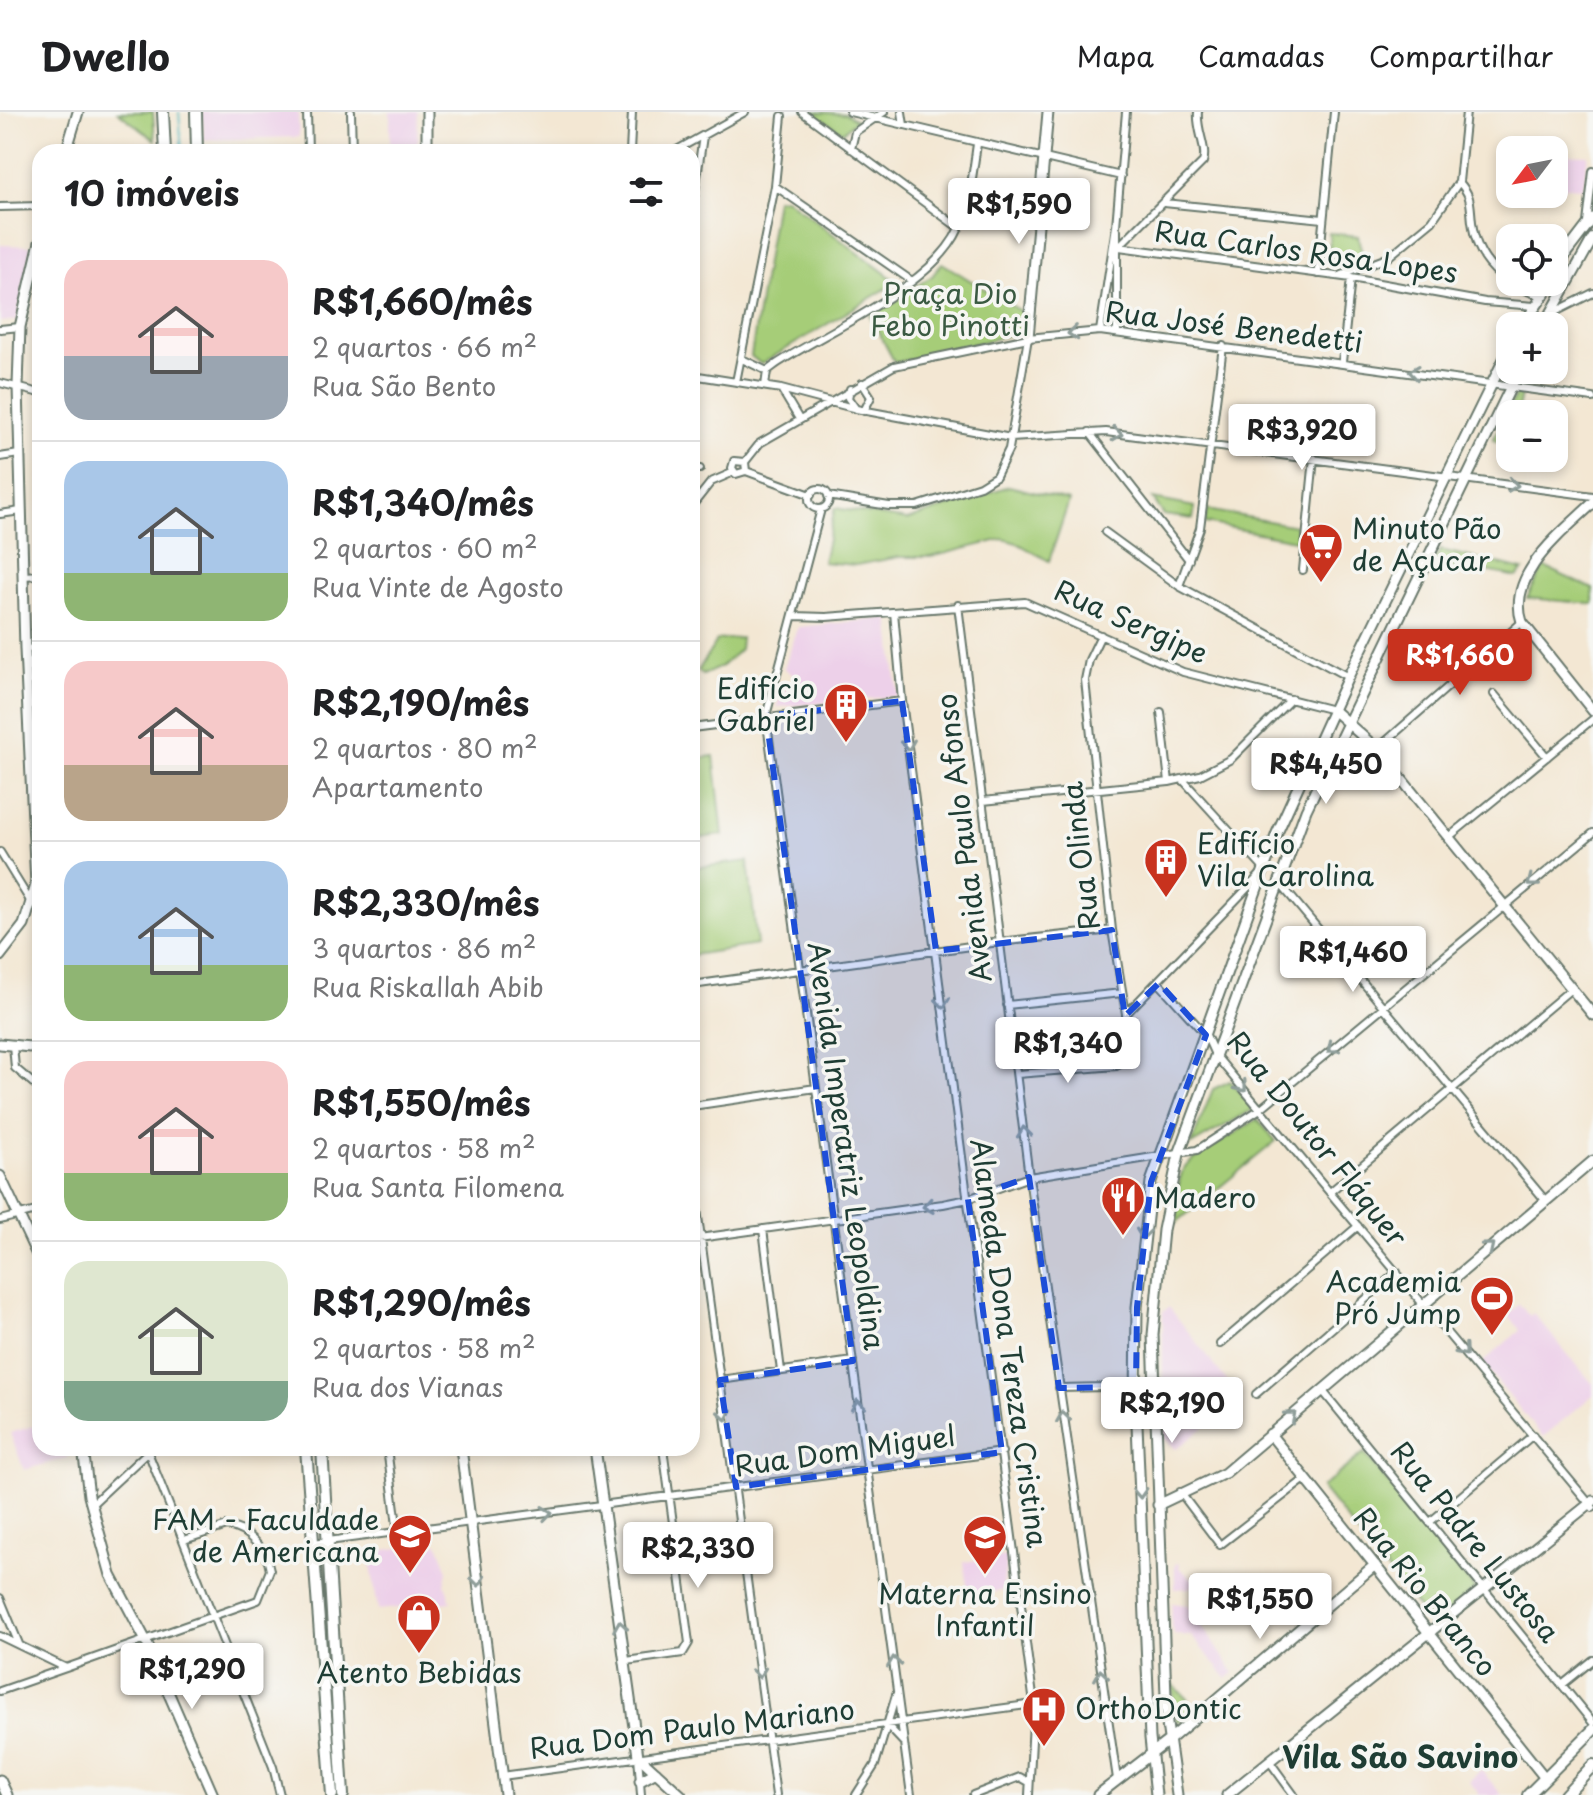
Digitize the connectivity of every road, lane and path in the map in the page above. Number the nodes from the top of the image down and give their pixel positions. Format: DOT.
graph roads {
  1 [pos="78,112"];
  2 [pos="163,112"];
  3 [pos="196,112"];
  4 [pos="307,112"];
  5 [pos="351,112"];
  6 [pos="427,112"];
  7 [pos="632,112"];
  8 [pos="745,112"];
  9 [pos="775,112"];
  10 [pos="791,112"];
  11 [pos="802,112"];
  12 [pos="850,112"];
  13 [pos="884,112"];
  14 [pos="902,112"];
  15 [pos="1048,112"];
  16 [pos="1126,112"];
  17 [pos="1198,112"];
  18 [pos="1334,112"];
  19 [pos="1466,112"];
  20 [pos="782,116"];
  21 [pos="872,118"];
  22 [pos="904,125"];
  23 [pos="703,136"];
  24 [pos="68,144"];
  25 [pos="165,144"];
  26 [pos="197,144"];
  27 [pos="308,144"];
  28 [pos="352,144"];
  29 [pos="427,144"];
  30 [pos="630,144"];
  31 [pos="688,144"];
  32 [pos="977,144"];
  33 [pos="851,149"];
  34 [pos="700,156"];
  35 [pos="1043,157"];
  36 [pos="1593,171"];
  37 [pos="1121,176"];
  38 [pos="1459,182"];
  39 [pos="775,186"];
  40 [pos="1164,203"];
  41 [pos="32,206"];
  42 [pos="0,207"];
  43 [pos="1323,219"];
  44 [pos="1590,222"];
  45 [pos="959,228"];
  46 [pos="1593,238"];
  47 [pos="1115,247"];
  48 [pos="1568,251"];
  49 [pos="1496,273"];
  50 [pos="1318,274"];
  51 [pos="32,276"];
  52 [pos="1339,276"];
  53 [pos="1351,278"];
  54 [pos="912,281"];
  55 [pos="1593,293"];
  56 [pos="1541,296"];
  57 [pos="1535,306"];
  58 [pos="1531,312"];
  59 [pos="1551,312"];
  60 [pos="1554,312"];
  61 [pos="20,327"];
  62 [pos="0,329"];
  63 [pos="1100,331"];
  64 [pos="1117,332"];
  65 [pos="1028,338"];
  66 [pos="1223,346"];
  67 [pos="742,359"];
  68 [pos="1342,362"];
  69 [pos="767,371"];
  70 [pos="1496,374"];
  71 [pos="700,376"];
  72 [pos="736,382"];
  73 [pos="0,383"];
  74 [pos="862,383"];
  75 [pos="1491,383"];
  76 [pos="1510,385"];
  77 [pos="18,386"];
  78 [pos="765,386"];
  79 [pos="781,389"];
  80 [pos="850,389"];
  81 [pos="32,390"];
  82 [pos="1593,398"];
  83 [pos="831,400"];
  84 [pos="856,409"];
  85 [pos="864,411"];
  86 [pos="799,419"];
  87 [pos="1089,432"];
  88 [pos="1011,438"];
  89 [pos="1209,446"];
  90 [pos="19,454"];
  91 [pos="0,457"];
  92 [pos="1314,458"];
  93 [pos="745,462"];
  94 [pos="746,471"];
  95 [pos="734,472"];
  96 [pos="1448,475"];
  97 [pos="1468,478"];
  98 [pos="811,495"];
  99 [pos="700,496"];
  100 [pos="828,496"];
  101 [pos="1593,496"];
  102 [pos="1593,503"];
  103 [pos="821,509"];
  104 [pos="21,511"];
  105 [pos="0,514"];
  106 [pos="1105,532"];
  107 [pos="1189,560"];
  108 [pos="1303,570"];
  109 [pos="32,575"];
  110 [pos="23,576"];
  111 [pos="1179,586"];
  112 [pos="958,605"];
  113 [pos="894,612"];
  114 [pos="794,616"];
  115 [pos="1522,622"];
  116 [pos="1101,635"];
  117 [pos="25,649"];
  118 [pos="32,649"];
  119 [pos="1348,677"];
  120 [pos="1494,694"];
  121 [pos="1291,699"];
  122 [pos="902,701"];
  123 [pos="1333,710"];
  124 [pos="1593,711"];
  125 [pos="1161,712"];
  126 [pos="766,716"];
  127 [pos="1593,719"];
  128 [pos="1348,720"];
  129 [pos="28,722"];
  130 [pos="32,722"];
  131 [pos="700,727"];
  132 [pos="1377,749"];
  133 [pos="32,756"];
  134 [pos="1547,757"];
  135 [pos="1183,780"];
  136 [pos="1169,782"];
  137 [pos="1095,789"];
  138 [pos="983,801"];
  139 [pos="1593,833"];
  140 [pos="1449,837"];
  141 [pos="0,852"];
  142 [pos="1262,871"];
  143 [pos="1278,881"];
  144 [pos="32,904"];
  145 [pos="1503,905"];
  146 [pos="32,908"];
  147 [pos="1112,930"];
  148 [pos="999,942"];
  149 [pos="936,951"];
  150 [pos="0,956"];
  151 [pos="800,969"];
  152 [pos="1159,983"];
  153 [pos="700,984"];
  154 [pos="1571,989"];
  155 [pos="1122,993"];
  156 [pos="1007,1005"];
  157 [pos="1382,1005"];
  158 [pos="1126,1014"];
  159 [pos="1593,1015"];
  160 [pos="1206,1035"];
  161 [pos="0,1044"];
  162 [pos="13,1045"];
  163 [pos="32,1047"];
  164 [pos="1215,1055"];
  165 [pos="1017,1074"];
  166 [pos="32,1082"];
  167 [pos="816,1088"];
  168 [pos="1452,1088"];
  169 [pos="700,1105"];
  170 [pos="1260,1109"];
  171 [pos="1179,1154"];
  172 [pos="1158,1157"];
  173 [pos="1593,1161"];
  174 [pos="0,1176"];
  175 [pos="1029,1177"];
  176 [pos="1330,1192"];
  177 [pos="968,1199"];
  178 [pos="1545,1200"];
  179 [pos="32,1212"];
  180 [pos="20,1214"];
  181 [pos="0,1220"];
  182 [pos="834,1220"];
  183 [pos="1358,1226"];
  184 [pos="763,1229"];
  185 [pos="700,1231"];
  186 [pos="701,1238"];
  187 [pos="32,1242"];
  188 [pos="1397,1272"];
  189 [pos="1423,1304"];
  190 [pos="1220,1344"];
  191 [pos="853,1361"];
  192 [pos="781,1371"];
  193 [pos="720,1380"];
  194 [pos="1154,1386"];
  195 [pos="1136,1387"];
  196 [pos="1059,1388"];
  197 [pos="1322,1390"];
  198 [pos="1256,1394"];
  199 [pos="1270,1434"];
  200 [pos="1533,1435"];
  201 [pos="1002,1452"];
  202 [pos="84,1456"];
  203 [pos="144,1456"];
  204 [pos="152,1456"];
  205 [pos="307,1456"];
  206 [pos="322,1456"];
  207 [pos="388,1456"];
  208 [pos="462,1456"];
  209 [pos="596,1456"];
  210 [pos="664,1456"];
  211 [pos="867,1469"];
  212 [pos="1305,1479"];
  213 [pos="736,1487"];
  214 [pos="1180,1492"];
  215 [pos="670,1496"];
  216 [pos="1592,1504"];
  217 [pos="91,1505"];
  218 [pos="602,1505"];
  219 [pos="1158,1505"];
  220 [pos="1430,1522"];
  221 [pos="470,1524"];
  222 [pos="398,1533"];
  223 [pos="184,1540"];
  224 [pos="326,1542"];
  225 [pos="313,1543"];
  226 [pos="1375,1565"];
  227 [pos="1485,1589"];
  228 [pos="1,1602"];
  229 [pos="214,1615"];
  230 [pos="1430,1634"];
  231 [pos="0,1636"];
  232 [pos="145,1639"];
  233 [pos="19,1644"];
  234 [pos="1593,1660"];
  235 [pos="626,1661"];
  236 [pos="1149,1666"];
  237 [pos="66,1668"];
  238 [pos="1562,1685"];
  239 [pos="898,1687"];
  240 [pos="0,1691"];
  241 [pos="1166,1701"];
  242 [pos="1034,1704"];
  243 [pos="1593,1723"];
  244 [pos="902,1724"];
  245 [pos="887,1725"];
  246 [pos="1593,1730"];
  247 [pos="767,1740"];
  248 [pos="1168,1741"];
  249 [pos="904,1743"];
  250 [pos="1151,1755"];
  251 [pos="638,1756"];
  252 [pos="1270,1762"];
  253 [pos="1593,1765"];
  254 [pos="656,1772"];
  255 [pos="502,1776"];
  256 [pos="1545,1778"];
  257 [pos="1117,1779"];
  258 [pos="0,1780"];
  259 [pos="640,1781"];
  260 [pos="1027,1781"];
  261 [pos="7,1795"];
  262 [pos="213,1795"];
  263 [pos="280,1795"];
  264 [pos="332,1795"];
  265 [pos="343,1795"];
  266 [pos="505,1795"];
  267 [pos="641,1795"];
  268 [pos="681,1795"];
  269 [pos="776,1795"];
  270 [pos="856,1795"];
  271 [pos="911,1795"];
  272 [pos="973,1795"];
  273 [pos="1029,1795"];
  274 [pos="1098,1795"];
  275 [pos="1156,1795"];
  276 [pos="1177,1795"];
  277 [pos="1227,1795"];
  278 [pos="1294,1795"];
  279 [pos="1528,1795"];
  280 [pos="1565,1795"];
  1 -- 24 [label="street"];
  2 -- 25 [label="main road"];
  3 -- 26 [label="main road"];
  4 -- 27 [label="street"];
  5 -- 28 [label="street"];
  6 -- 29 [label="street"];
  7 -- 30 [label="street"];
  8 -- 23 [label="street"];
  9 -- 20 [label="street"];
  10 -- 20 [label="street"];
  11 -- 33 [label="street"];
  12 -- 21 [label="street"];
  13 -- 21 [label="street"];
  14 -- 22 [label="street"];
  15 -- 35 [label="street"];
  16 -- 37 [label="street"];
  17 -- 40 [label="street"];
  18 -- 43 [label="street"];
  19 -- 38 [label="street"];
  20 -- 39 [label="street"];
  21 -- 22 [label="street"];
  21 -- 33 [label="street"];
  22 -- 32 [label="street"];
  23 -- 31 [label="street"];
  23 -- 34 [label="street"];
  32 -- 35 [label="street"];
  32 -- 45 [label="street"];
  33 -- 45 [label="street"];
  35 -- 37 [label="street"];
  35 -- 65 [label="street"];
  36 -- 44 [label="street"];
  37 -- 47 [label="street"];
  38 -- 49 [label="street"];
  38 -- 52 [label="street"];
  39 -- 54 [label="street"];
  39 -- 67 [label="street"];
  40 -- 43 [label="street"];
  40 -- 47 [label="street"];
  41 -- 42 [label="street"];
  43 -- 50 [label="street"];
  44 -- 48 [label="street"];
  45 -- 54 [label="street"];
  46 -- 59 [label="street"];
  47 -- 50 [label="street, Rua Carlos Rosa Lopes"];
  47 -- 63 [label="street"];
  47 -- 64 [label="street"];
  50 -- 52 [label="street, Rua Carlos Rosa Lopes"];
  51 -- 61 [label="street"];
  52 -- 53 [label="street, Rua Carlos Rosa Lopes"];
  53 -- 57 [label="street, Rua Carlos Rosa Lopes"];
  53 -- 68 [label="street"];
  54 -- 69 [label="street"];
  55 -- 60 [label="street"];
  56 -- 57 [label="street"];
  57 -- 58 [label="street"];
  61 -- 62 [label="street"];
  61 -- 77 [label="street"];
  63 -- 64 [label="street, Rua José Benedetti"];
  63 -- 65 [label="street, Rua José Benedetti, one-way"];
  64 -- 66 [label="street, Rua José Benedetti"];
  65 -- 74 [label="street, Rua José Benedetti"];
  65 -- 88 [label="street"];
  66 -- 68 [label="street, Rua José Benedetti"];
  66 -- 89 [label="street"];
  67 -- 69 [label="street"];
  67 -- 72 [label="street"];
  75 -- 68 [label="street, Rua José Benedetti, one-way"];
  69 -- 78 [label="street"];
  70 -- 75 [label="street"];
  71 -- 72 [label="street"];
  72 -- 78 [label="street"];
  73 -- 77 [label="street"];
  74 -- 80 [label="street, Rua José Benedetti"];
  74 -- 85 [label="street"];
  75 -- 76 [label="street, Rua José Benedetti"];
  75 -- 96 [label="street"];
  76 -- 82 [label="street, Rua José Benedetti"];
  76 -- 97 [label="street"];
  77 -- 81 [label="street"];
  77 -- 90 [label="street"];
  78 -- 79 [label="street"];
  79 -- 83 [label="street"];
  79 -- 86 [label="street"];
  80 -- 83 [label="street, Rua José Benedetti"];
  80 -- 84 [label="street"];
  83 -- 84 [label="street"];
  83 -- 86 [label="street, Rua José Benedetti"];
  84 -- 85 [label="street"];
  85 -- 88 [label="street"];
  86 -- 93 [label="street, Rua José Benedetti"];
  87 -- 88 [label="street"];
  87 -- 89 [label="street, one-way"];
  87 -- 107 [label="street"];
  88 -- 100 [label="street"];
  89 -- 92 [label="street"];
  89 -- 107 [label="street"];
  90 -- 91 [label="street"];
  90 -- 104 [label="street"];
  92 -- 96 [label="street"];
  92 -- 108 [label="street"];
  93 -- 94 [label="street"];
  93 -- 95 [label="street, Rua José Benedetti"];
  94 -- 95 [label="street"];
  94 -- 98 [label="street"];
  95 -- 99 [label="street"];
  96 -- 97 [label="street"];
  96 -- 119 [label="street"];
  97 -- 101 [label="street, one-way"];
  97 -- 128 [label="street"];
  98 -- 100 [label="street"];
  98 -- 103 [label="street"];
  100 -- 103 [label="street"];
  102 -- 115 [label="street"];
  103 -- 114 [label="street, Avenida Imperatriz Leopoldina"];
  104 -- 105 [label="street"];
  104 -- 110 [label="street"];
  106 -- 111 [label="street"];
  107 -- 111 [label="street"];
  109 -- 110 [label="street"];
  110 -- 117 [label="street"];
  111 -- 119 [label="street"];
  112 -- 113 [label="street, Rua Sergipe"];
  112 -- 116 [label="street, Rua Sergipe"];
  112 -- 138 [label="street, Avenida Paulo Afonso"];
  113 -- 114 [label="street, Rua Sergipe"];
  113 -- 122 [label="street, Alameda Dona Tereza Cristina"];
  114 -- 126 [label="street, Avenida Imperatriz Leopoldina"];
  115 -- 124 [label="street"];
  115 -- 132 [label="street"];
  116 -- 121 [label="street, Rua Sergipe"];
  116 -- 137 [label="street, Rua Olinda"];
  117 -- 118 [label="street"];
  117 -- 129 [label="street"];
  119 -- 123 [label="street"];
  120 -- 134 [label="street"];
  121 -- 123 [label="street, Rua Sergipe"];
  121 -- 135 [label="street"];
  122 -- 126 [label="street"];
  122 -- 149 [label="street, Alameda Dona Tereza Cristina, one-way"];
  123 -- 128 [label="street, Rua Sergipe"];
  123 -- 142 [label="street"];
  125 -- 136 [label="street"];
  126 -- 131 [label="street"];
  126 -- 151 [label="street, Avenida Imperatriz Leopoldina"];
  127 -- 134 [label="street"];
  128 -- 132 [label="street, Rua Sergipe"];
  128 -- 143 [label="street"];
  129 -- 130 [label="street"];
  129 -- 133 [label="street"];
  132 -- 140 [label="street, Rua Sergipe"];
  134 -- 140 [label="street"];
  135 -- 136 [label="street"];
  135 -- 142 [label="street"];
  136 -- 137 [label="street"];
  137 -- 138 [label="street"];
  137 -- 147 [label="street, Rua Olinda"];
  138 -- 148 [label="street, Avenida Paulo Afonso"];
  139 -- 145 [label="street, one-way"];
  140 -- 145 [label="street, Rua Sergipe"];
  141 -- 144 [label="street"];
  142 -- 152 [label="street"];
  142 -- 160 [label="street"];
  143 -- 157 [label="street"];
  143 -- 164 [label="street"];
  145 -- 154 [label="street, Rua Sergipe"];
  145 -- 157 [label="street"];
  146 -- 150 [label="street"];
  147 -- 148 [label="street"];
  147 -- 155 [label="street, Rua Olinda"];
  148 -- 149 [label="street"];
  148 -- 156 [label="street, Avenida Paulo Afonso"];
  149 -- 151 [label="street"];
  149 -- 177 [label="street, Alameda Dona Tereza Cristina, one-way"];
  151 -- 153 [label="street"];
  151 -- 167 [label="street, Avenida Imperatriz Leopoldina"];
  152 -- 158 [label="street"];
  152 -- 160 [label="street, Rua Doutor Fláquer"];
  154 -- 159 [label="street, Rua Sergipe"];
  154 -- 168 [label="street"];
  155 -- 156 [label="street"];
  155 -- 158 [label="street, Rua Olinda"];
  156 -- 165 [label="street, Avenida Paulo Afonso"];
  157 -- 168 [label="street"];
  157 -- 170 [label="street, one-way"];
  158 -- 165 [label="street, Rua Olinda"];
  160 -- 164 [label="street, Rua Doutor Fláquer"];
  160 -- 172 [label="street"];
  161 -- 162 [label="street"];
  162 -- 163 [label="street"];
  162 -- 166 [label="street"];
  164 -- 170 [label="street, Rua Doutor Fláquer, one-way"];
  164 -- 171 [label="street"];
  175 -- 165 [label="street, Avenida Paulo Afonso, one-way"];
  167 -- 169 [label="street"];
  167 -- 182 [label="street, Avenida Imperatriz Leopoldina"];
  168 -- 176 [label="street"];
  168 -- 178 [label="street"];
  170 -- 171 [label="street"];
  170 -- 176 [label="street, Rua Doutor Fláquer"];
  171 -- 172 [label="street"];
  171 -- 194 [label="street"];
  172 -- 175 [label="street"];
  172 -- 195 [label="street, one-way"];
  173 -- 178 [label="street"];
  174 -- 180 [label="street"];
  175 -- 177 [label="street"];
  175 -- 196 [label="street, Avenida Paulo Afonso"];
  176 -- 183 [label="street, Rua Doutor Fláquer"];
  177 -- 182 [label="street, one-way"];
  177 -- 201 [label="street, Alameda Dona Tereza Cristina"];
  189 -- 178 [label="street, one-way"];
  179 -- 180 [label="street"];
  180 -- 181 [label="street"];
  180 -- 187 [label="street"];
  182 -- 184 [label="street"];
  182 -- 191 [label="street, Avenida Imperatriz Leopoldina"];
  183 -- 188 [label="street, Rua Doutor Fláquer"];
  183 -- 190 [label="street"];
  184 -- 186 [label="street"];
  184 -- 192 [label="street"];
  185 -- 186 [label="street"];
  186 -- 193 [label="street"];
  188 -- 189 [label="street, Rua Doutor Fláquer"];
  188 -- 198 [label="street"];
  189 -- 197 [label="street"];
  189 -- 200 [label="street, Rua Doutor Fláquer, one-way"];
  191 -- 192 [label="street"];
  211 -- 191 [label="street, Avenida Imperatriz Leopoldina, one-way"];
  192 -- 193 [label="street"];
  193 -- 213 [label="street, one-way"];
  194 -- 195 [label="street"];
  194 -- 219 [label="street"];
  195 -- 196 [label="street"];
  195 -- 236 [label="street, one-way"];
  257 -- 196 [label="street, Avenida Paulo Afonso, one-way"];
  199 -- 197 [label="street, one-way"];
  197 -- 220 [label="street, Rua Padre Lustosa"];
  199 -- 212 [label="street, Rua Rio Branco"];
  199 -- 214 [label="street"];
  200 -- 216 [label="street, Rua Doutor Fláquer"];
  200 -- 220 [label="street"];
  201 -- 211 [label="street, Rua Dom Miguel"];
  201 -- 242 [label="street, Alameda Dona Tereza Cristina"];
  202 -- 217 [label="street"];
  203 -- 217 [label="street"];
  204 -- 223 [label="street"];
  205 -- 225 [label="main road"];
  206 -- 224 [label="main road"];
  207 -- 222 [label="street"];
  208 -- 221 [label="street"];
  209 -- 218 [label="street"];
  210 -- 215 [label="street"];
  211 -- 213 [label="street, Rua Dom Miguel"];
  239 -- 211 [label="street, Avenida Imperatriz Leopoldina, one-way"];
  212 -- 214 [label="street"];
  212 -- 226 [label="street, Rua Rio Branco"];
  213 -- 215 [label="street, Rua Dom Miguel"];
  213 -- 247 [label="street, one-way"];
  214 -- 219 [label="street"];
  215 -- 218 [label="street, Rua Dom Miguel"];
  215 -- 235 [label="street"];
  216 -- 227 [label="street"];
  217 -- 232 [label="street"];
  221 -- 218 [label="street, Rua Dom Miguel, one-way"];
  235 -- 218 [label="street, one-way"];
  219 -- 241 [label="street"];
  220 -- 227 [label="street, Rua Padre Lustosa"];
  221 -- 222 [label="street, Rua Dom Miguel"];
  221 -- 255 [label="street, one-way"];
  222 -- 224 [label="street, Rua Dom Miguel"];
  223 -- 229 [label="street"];
  223 -- 229 [label="street"];
  224 -- 225 [label="street, Rua Dom Miguel"];
  224 -- 265 [label="main road"];
  225 -- 264 [label="main road"];
  226 -- 230 [label="street, Rua Rio Branco"];
  226 -- 248 [label="street"];
  227 -- 230 [label="street"];
  227 -- 238 [label="street, Rua Padre Lustosa"];
  228 -- 233 [label="street"];
  229 -- 232 [label="street"];
  229 -- 263 [label="street"];
  230 -- 252 [label="street"];
  230 -- 256 [label="street, Rua Rio Branco"];
  231 -- 233 [label="street"];
  232 -- 237 [label="street"];
  232 -- 262 [label="street"];
  233 -- 237 [label="street"];
  234 -- 238 [label="street"];
  235 -- 251 [label="street"];
  236 -- 241 [label="street"];
  236 -- 250 [label="street"];
  237 -- 240 [label="street"];
  238 -- 243 [label="street, Rua Padre Lustosa"];
  239 -- 244 [label="street, Avenida Imperatriz Leopoldina"];
  239 -- 245 [label="street"];
  241 -- 248 [label="street"];
  242 -- 244 [label="street, Rua Dom Paulo Mariano"];
  242 -- 260 [label="street, Alameda Dona Tereza Cristina"];
  244 -- 245 [label="street, Rua Dom Paulo Mariano"];
  244 -- 249 [label="street, Avenida Imperatriz Leopoldina"];
  245 -- 247 [label="street, Rua Dom Paulo Mariano"];
  245 -- 249 [label="street, Rua Dom Paulo Mariano"];
  245 -- 270 [label="street"];
  246 -- 256 [label="main road"];
  247 -- 251 [label="street, Rua Dom Paulo Mariano"];
  247 -- 269 [label="street"];
  248 -- 250 [label="street"];
  248 -- 276 [label="street"];
  249 -- 271 [label="street, Avenida Imperatriz Leopoldina"];
  250 -- 257 [label="street"];
  250 -- 275 [label="street"];
  251 -- 254 [label="street"];
  251 -- 255 [label="street, Rua Dom Paulo Mariano"];
  251 -- 259 [label="street"];
  252 -- 277 [label="street"];
  252 -- 278 [label="street"];
  253 -- 280 [label="main road"];
  254 -- 259 [label="street"];
  254 -- 268 [label="street"];
  255 -- 266 [label="street"];
  256 -- 279 [label="main road"];
  257 -- 274 [label="street"];
  258 -- 261 [label="street"];
  259 -- 267 [label="street"];
  260 -- 272 [label="street"];
  260 -- 273 [label="street, Alameda Dona Tereza Cristina"];
}
